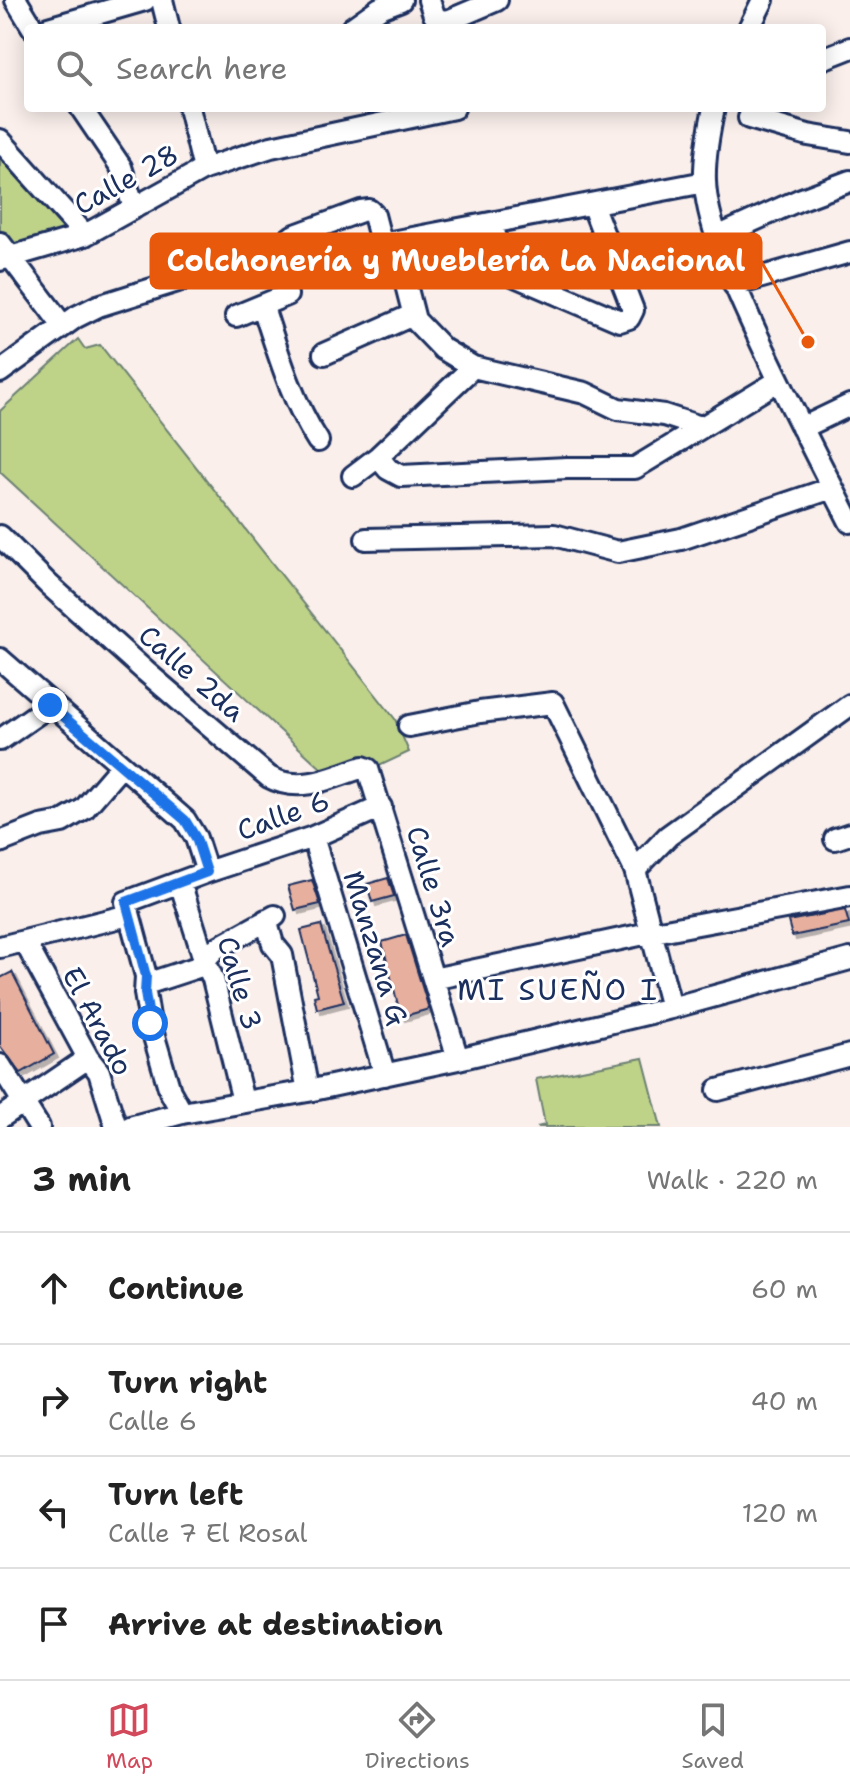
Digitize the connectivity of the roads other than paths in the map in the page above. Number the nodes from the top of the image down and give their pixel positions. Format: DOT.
graph roads {
  1 [pos="16,0"];
  2 [pos="145,0"];
  3 [pos="162,0"];
  4 [pos="401,0"];
  5 [pos="429,0"];
  6 [pos="497,0"];
  7 [pos="763,0"];
  8 [pos="95,6"];
  9 [pos="31,24"];
  10 [pos="57,24"];
  11 [pos="168,24"];
  12 [pos="358,24"];
  13 [pos="751,24"];
  14 [pos="850,48"];
  15 [pos="826,57"];
  16 [pos="84,112"];
  17 [pos="190,112"];
  18 [pos="435,112"];
  19 [pos="713,112"];
  20 [pos="749,118"];
  21 [pos="0,140"];
  22 [pos="850,142"];
  23 [pos="204,169"];
  24 [pos="850,181"];
  25 [pos="705,182"];
  26 [pos="592,204"];
  27 [pos="134,208"];
  28 [pos="493,223"];
  29 [pos="85,235"];
  30 [pos="717,237"];
  31 [pos="381,244"];
  32 [pos="273,251"];
  33 [pos="850,252"];
  34 [pos="4,253"];
  35 [pos="734,285"];
  36 [pos="263,307"];
  37 [pos="236,316"];
  38 [pos="415,320"];
  39 [pos="63,326"];
  40 [pos="324,354"];
  41 [pos="473,367"];
  42 [pos="0,372"];
  43 [pos="778,381"];
  44 [pos="850,405"];
  45 [pos="701,427"];
  46 [pos="802,428"];
  47 [pos="318,441"];
  48 [pos="378,457"];
  49 [pos="353,476"];
  50 [pos="832,488"];
  51 [pos="850,522"];
  52 [pos="0,536"];
  53 [pos="366,539"];
  54 [pos="0,659"];
  55 [pos="50,705"];
  56 [pos="850,705"];
  57 [pos="409,726"];
  58 [pos="0,740"];
  59 [pos="122,765"];
  60 [pos="372,773"];
  61 [pos="381,807"];
  62 [pos="313,837"];
  63 [pos="0,842"];
  64 [pos="635,870"];
  65 [pos="207,872"];
  66 [pos="180,882"];
  67 [pos="850,896"];
  68 [pos="129,915"];
  69 [pos="649,933"];
  70 [pos="25,942"];
  71 [pos="1,944"];
  72 [pos="204,959"];
  73 [pos="850,959"];
  74 [pos="433,979"];
  75 [pos="146,984"];
  76 [pos="671,1008"];
  77 [pos="850,1055"];
  78 [pos="88,1058"];
  79 [pos="458,1059"];
  80 [pos="0,1065"];
  81 [pos="385,1075"];
  82 [pos="718,1090"];
  83 [pos="308,1091"];
  84 [pos="243,1101"];
  85 [pos="23,1102"];
  86 [pos="182,1113"];
  87 [pos="0,1118"];
  88 [pos="39,1127"];
  89 [pos="116,1127"];
  90 [pos="130,1127"];
  1 -- 9 [label="street"];
  2 -- 8 [label="street"];
  3 -- 11 [label="street"];
  4 -- 12 [label="street"];
  5 -- 6 [label="street"];
  7 -- 13 [label="street"];
  8 -- 10 [label="street"];
  14 -- 15 [label="street"];
  16 -- 27 [label="street"];
  17 -- 23 [label="street"];
  18 -- 23 [label="street, Calle 28"];
  19 -- 25 [label="street"];
  20 -- 22 [label="street"];
  21 -- 29 [label="street"];
  23 -- 27 [label="street, Calle 28"];
  24 -- 30 [label="street"];
  25 -- 26 [label="street"];
  25 -- 30 [label="street"];
  26 -- 28 [label="street"];
  26 -- 28 [label="street"];
  27 -- 29 [label="street, Calle 28"];
  28 -- 31 [label="street"];
  29 -- 34 [label="street, Calle 28"];
  30 -- 35 [label="street"];
  31 -- 32 [label="street"];
  31 -- 38 [label="street"];
  32 -- 36 [label="street"];
  32 -- 39 [label="street"];
  33 -- 35 [label="street"];
  34 -- 39 [label="street"];
  35 -- 43 [label="street"];
  36 -- 37 [label="street"];
  36 -- 47 [label="street"];
  38 -- 40 [label="street"];
  38 -- 41 [label="street"];
  39 -- 42 [label="street"];
  41 -- 45 [label="street"];
  41 -- 48 [label="street"];
  43 -- 45 [label="street"];
  43 -- 46 [label="street"];
  44 -- 46 [label="street"];
  45 -- 48 [label="street"];
  46 -- 50 [label="street"];
  48 -- 49 [label="street"];
  50 -- 51 [label="street"];
  50 -- 53 [label="street"];
  52 -- 60 [label="street, Calle 2da"];
  54 -- 55 [label="street"];
  55 -- 58 [label="street"];
  55 -- 59 [label="street"];
  56 -- 64 [label="street"];
  57 -- 64 [label="street"];
  59 -- 63 [label="street"];
  59 -- 65 [label="street"];
  60 -- 61 [label="street, Calle 3ra"];
  61 -- 62 [label="street, Calle 6"];
  61 -- 74 [label="street, Calle 3ra"];
  62 -- 65 [label="street, Calle 6"];
  62 -- 81 [label="street, Manzana G"];
  64 -- 69 [label="street"];
  65 -- 66 [label="street, Calle 6"];
  66 -- 68 [label="street, Calle 6"];
  66 -- 72 [label="street, Calle 3"];
  67 -- 69 [label="street"];
  68 -- 70 [label="street"];
  68 -- 75 [label="street"];
  69 -- 74 [label="street"];
  69 -- 76 [label="street"];
  70 -- 71 [label="street"];
  70 -- 78 [label="street, El Arado"];
  72 -- 75 [label="street"];
  72 -- 83 [label="street"];
  72 -- 84 [label="street, Calle 3"];
  73 -- 76 [label="street"];
  74 -- 79 [label="street, Calle 3ra"];
  75 -- 86 [label="street"];
  76 -- 79 [label="street"];
  77 -- 82 [label="street"];
  78 -- 85 [label="street"];
  78 -- 89 [label="street, El Arado"];
  79 -- 81 [label="street"];
  80 -- 85 [label="street"];
  81 -- 83 [label="street"];
  83 -- 84 [label="street"];
  84 -- 86 [label="street"];
  85 -- 87 [label="street"];
  85 -- 88 [label="street"];
  86 -- 90 [label="street"];
}
